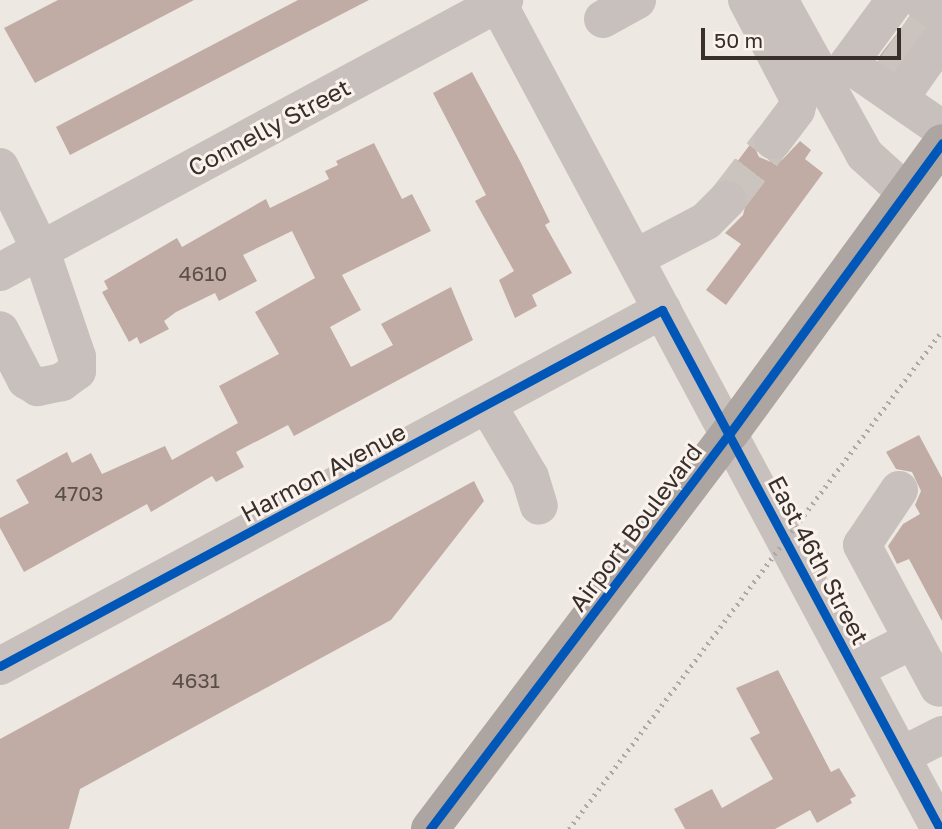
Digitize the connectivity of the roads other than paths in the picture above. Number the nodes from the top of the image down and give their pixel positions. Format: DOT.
graph roads {
  1 [pos="637,0"];
  2 [pos="747,0"];
  3 [pos="779,0"];
  4 [pos="499,1"];
  5 [pos="603,19"];
  6 [pos="908,41"];
  7 [pos="942,129"];
  8 [pos="773,140"];
  9 [pos="942,144"];
  10 [pos="0,167"];
  11 [pos="906,192"];
  12 [pos="726,200"];
  13 [pos="41,251"];
  14 [pos="635,258"];
  15 [pos="0,272"];
  16 [pos="662,310"];
  17 [pos="0,330"];
  18 [pos="488,406"];
  19 [pos="730,433"];
  20 [pos="899,490"];
  21 [pos="539,506"];
  22 [pos="913,640"];
  23 [pos="0,666"];
  24 [pos="855,669"];
  25 [pos="939,688"];
  26 [pos="942,735"];
  27 [pos="901,757"];
  28 [pos="931,822"];
  29 [pos="430,829"];
  1 -- 5 [label="street"];
  2 -- 8 [label="street"];
  3 -- 11 [label="street"];
  4 -- 13 [label="street, Connelly Street"];
  4 -- 14 [label="street, East 46th Street"];
  6 -- 7 [label="street"];
  9 -- 11 [label="main road, Airport Boulevard"];
  10 -- 13 [label="street"];
  11 -- 19 [label="main road, Airport Boulevard"];
  12 -- 14 [label="street"];
  13 -- 15 [label="street, Connelly Street"];
  13 -- 17 [label="street"];
  14 -- 16 [label="street, East 46th Street"];
  16 -- 18 [label="street, Harmon Avenue"];
  16 -- 19 [label="street, East 46th Street"];
  18 -- 21 [label="street"];
  18 -- 23 [label="street, Harmon Avenue"];
  19 -- 24 [label="street, East 46th Street"];
  19 -- 29 [label="main road, Airport Boulevard"];
  20 -- 22 [label="street"];
  22 -- 24 [label="street"];
  22 -- 25 [label="street"];
  24 -- 27 [label="street, East 46th Street"];
  26 -- 27 [label="street"];
  27 -- 28 [label="street, East 46th Street"];
}
